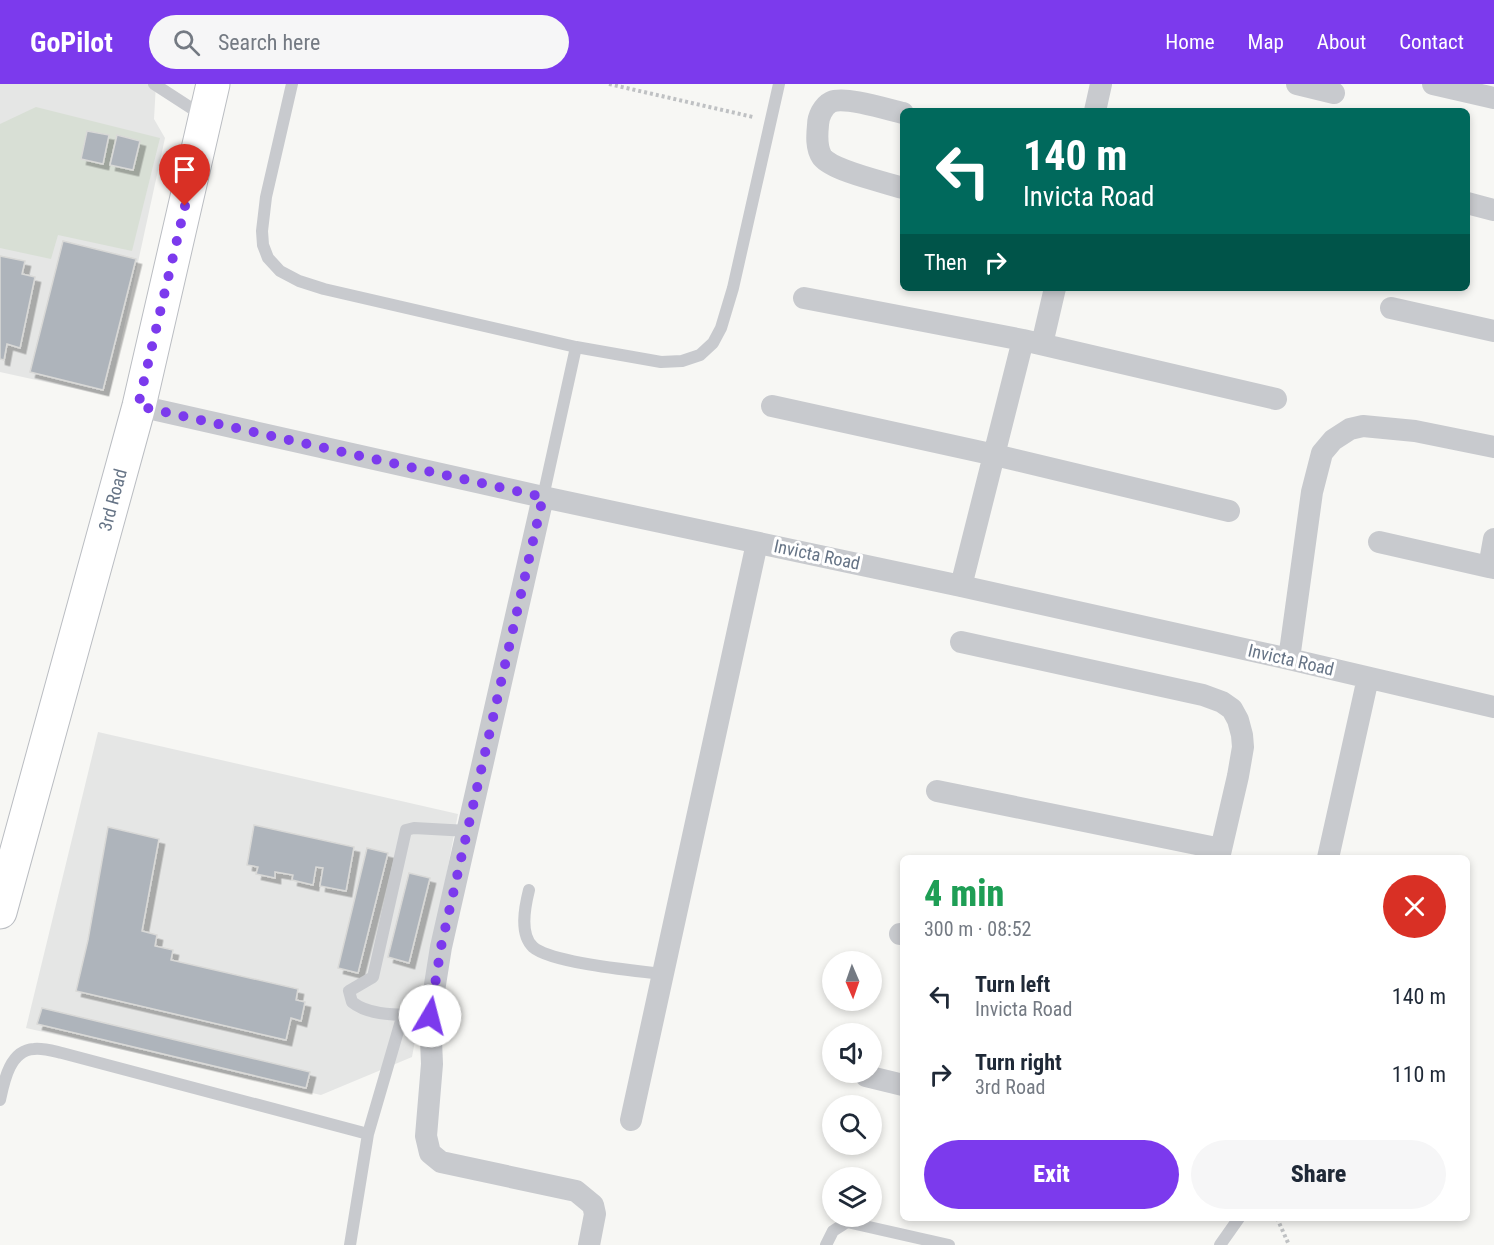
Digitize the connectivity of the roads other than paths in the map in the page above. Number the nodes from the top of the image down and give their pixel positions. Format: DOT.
graph roads {
  1 [pos="154,84"];
  2 [pos="213,84"];
  3 [pos="292,84"];
  4 [pos="779,84"];
  5 [pos="1101,84"];
  6 [pos="1297,84"];
  7 [pos="1433,84"];
  8 [pos="1334,93"];
  9 [pos="1494,98"];
  10 [pos="1096,108"];
  11 [pos="900,112"];
  12 [pos="206,118"];
  13 [pos="900,187"];
  14 [pos="1470,204"];
  15 [pos="1494,210"];
  16 [pos="1054,291"];
  17 [pos="804,298"];
  18 [pos="1391,308"];
  19 [pos="1494,332"];
  20 [pos="1032,342"];
  21 [pos="576,347"];
  22 [pos="1276,399"];
  23 [pos="138,406"];
  24 [pos="772,406"];
  25 [pos="1494,447"];
  26 [pos="995,455"];
  27 [pos="543,497"];
  28 [pos="1229,511"];
  29 [pos="1494,539"];
  30 [pos="1379,542"];
  31 [pos="757,543"];
  32 [pos="1491,567"];
  33 [pos="961,586"];
  34 [pos="961,642"];
  35 [pos="1290,659"];
  36 [pos="1368,678"];
  37 [pos="1494,707"];
  38 [pos="937,791"];
  39 [pos="468,831"];
  40 [pos="1220,853"];
  41 [pos="1329,855"];
  42 [pos="529,890"];
  43 [pos="0,912"];
  44 [pos="663,974"];
  45 [pos="403,1014"];
  46 [pos="430,1016"];
  47 [pos="882,1080"];
  48 [pos="900,1084"];
  49 [pos="0,1100"];
  50 [pos="631,1120"];
  51 [pos="368,1134"];
  52 [pos="1237,1221"];
  53 [pos="350,1245"];
  54 [pos="590,1245"];
  55 [pos="826,1245"];
  56 [pos="949,1245"];
  57 [pos="1220,1245"];
  1 -- 12 [label="lane"];
  2 -- 12 [label="street, 3rd Road"];
  3 -- 21 [label="lane"];
  4 -- 21 [label="lane"];
  5 -- 10 [label="street"];
  6 -- 8 [label="street"];
  7 -- 9 [label="street"];
  11 -- 13 [label="street"];
  12 -- 23 [label="street, 3rd Road"];
  14 -- 15 [label="street"];
  16 -- 20 [label="street"];
  17 -- 20 [label="street"];
  18 -- 19 [label="street"];
  20 -- 22 [label="street"];
  20 -- 26 [label="street"];
  21 -- 27 [label="lane"];
  23 -- 27 [label="street, Invicta Road"];
  23 -- 43 [label="street, 3rd Road"];
  24 -- 26 [label="street"];
  25 -- 35 [label="street"];
  26 -- 28 [label="street"];
  26 -- 33 [label="street"];
  27 -- 31 [label="street, Invicta Road"];
  27 -- 39 [label="street"];
  29 -- 32 [label="street"];
  30 -- 32 [label="street"];
  31 -- 33 [label="street, Invicta Road"];
  31 -- 44 [label="street"];
  33 -- 35 [label="street, Invicta Road"];
  34 -- 40 [label="street"];
  35 -- 36 [label="street, Invicta Road"];
  36 -- 37 [label="street, Invicta Road"];
  36 -- 41 [label="street"];
  38 -- 40 [label="street"];
  39 -- 45 [label="lane"];
  39 -- 46 [label="street"];
  42 -- 44 [label="lane"];
  44 -- 50 [label="street"];
  45 -- 46 [label="lane"];
  45 -- 51 [label="lane"];
  46 -- 54 [label="street"];
  47 -- 48 [label="street"];
  49 -- 51 [label="lane"];
  51 -- 53 [label="lane"];
  52 -- 57 [label="lane"];
  55 -- 56 [label="lane"];
}
